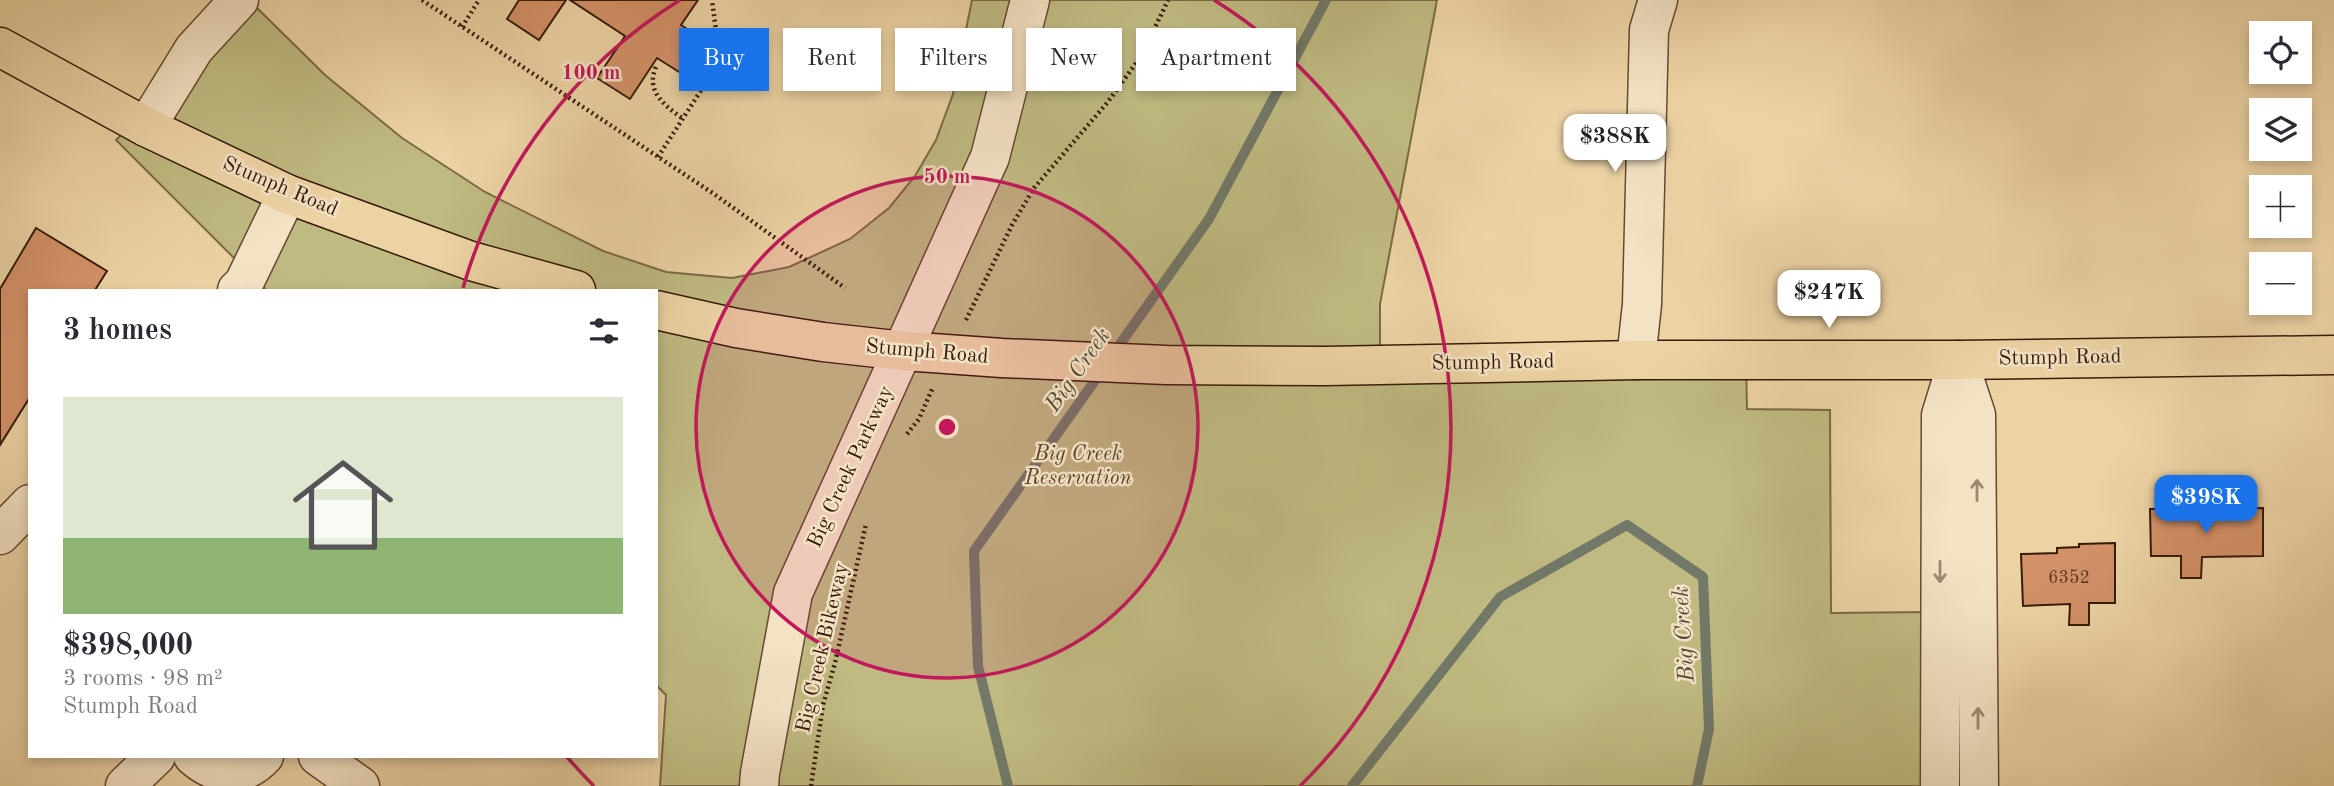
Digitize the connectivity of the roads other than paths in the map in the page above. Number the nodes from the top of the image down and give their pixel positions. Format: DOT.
graph roads {
  1 [pos="239,0"];
  2 [pos="1030,0"];
  3 [pos="1658,0"];
  4 [pos="0,47"];
  5 [pos="146,127"];
  6 [pos="287,194"];
  7 [pos="238,289"];
  8 [pos="572,289"];
  9 [pos="658,310"];
  10 [pos="904,351"];
  11 [pos="2334,355"];
  12 [pos="1958,359"];
  13 [pos="1636,360"];
  14 [pos="28,506"];
  15 [pos="0,535"];
  16 [pos="154,758"];
  17 [pos="195,758"];
  18 [pos="262,758"];
  19 [pos="321,758"];
  20 [pos="125,786"];
  21 [pos="360,786"];
  22 [pos="759,786"];
  23 [pos="1940,786"];
  24 [pos="1979,786"];
  1 -- 5 [label="street"];
  2 -- 10 [label="street, Big Creek Parkway"];
  3 -- 13 [label="street"];
  4 -- 5 [label="main road, Stumph Road"];
  5 -- 6 [label="main road, Stumph Road"];
  6 -- 7 [label="street"];
  6 -- 8 [label="main road, Stumph Road"];
  9 -- 10 [label="main road, Stumph Road"];
  10 -- 13 [label="main road, Stumph Road"];
  10 -- 22 [label="street, Big Creek Parkway"];
  11 -- 12 [label="main road, Stumph Road"];
  12 -- 13 [label="main road, Stumph Road"];
  12 -- 23 [label="street, one-way"];
  24 -- 12 [label="street, one-way"];
  14 -- 15 [label="street"];
  16 -- 20 [label="street"];
  17 -- 18 [label="street"];
  19 -- 21 [label="street"];
}
